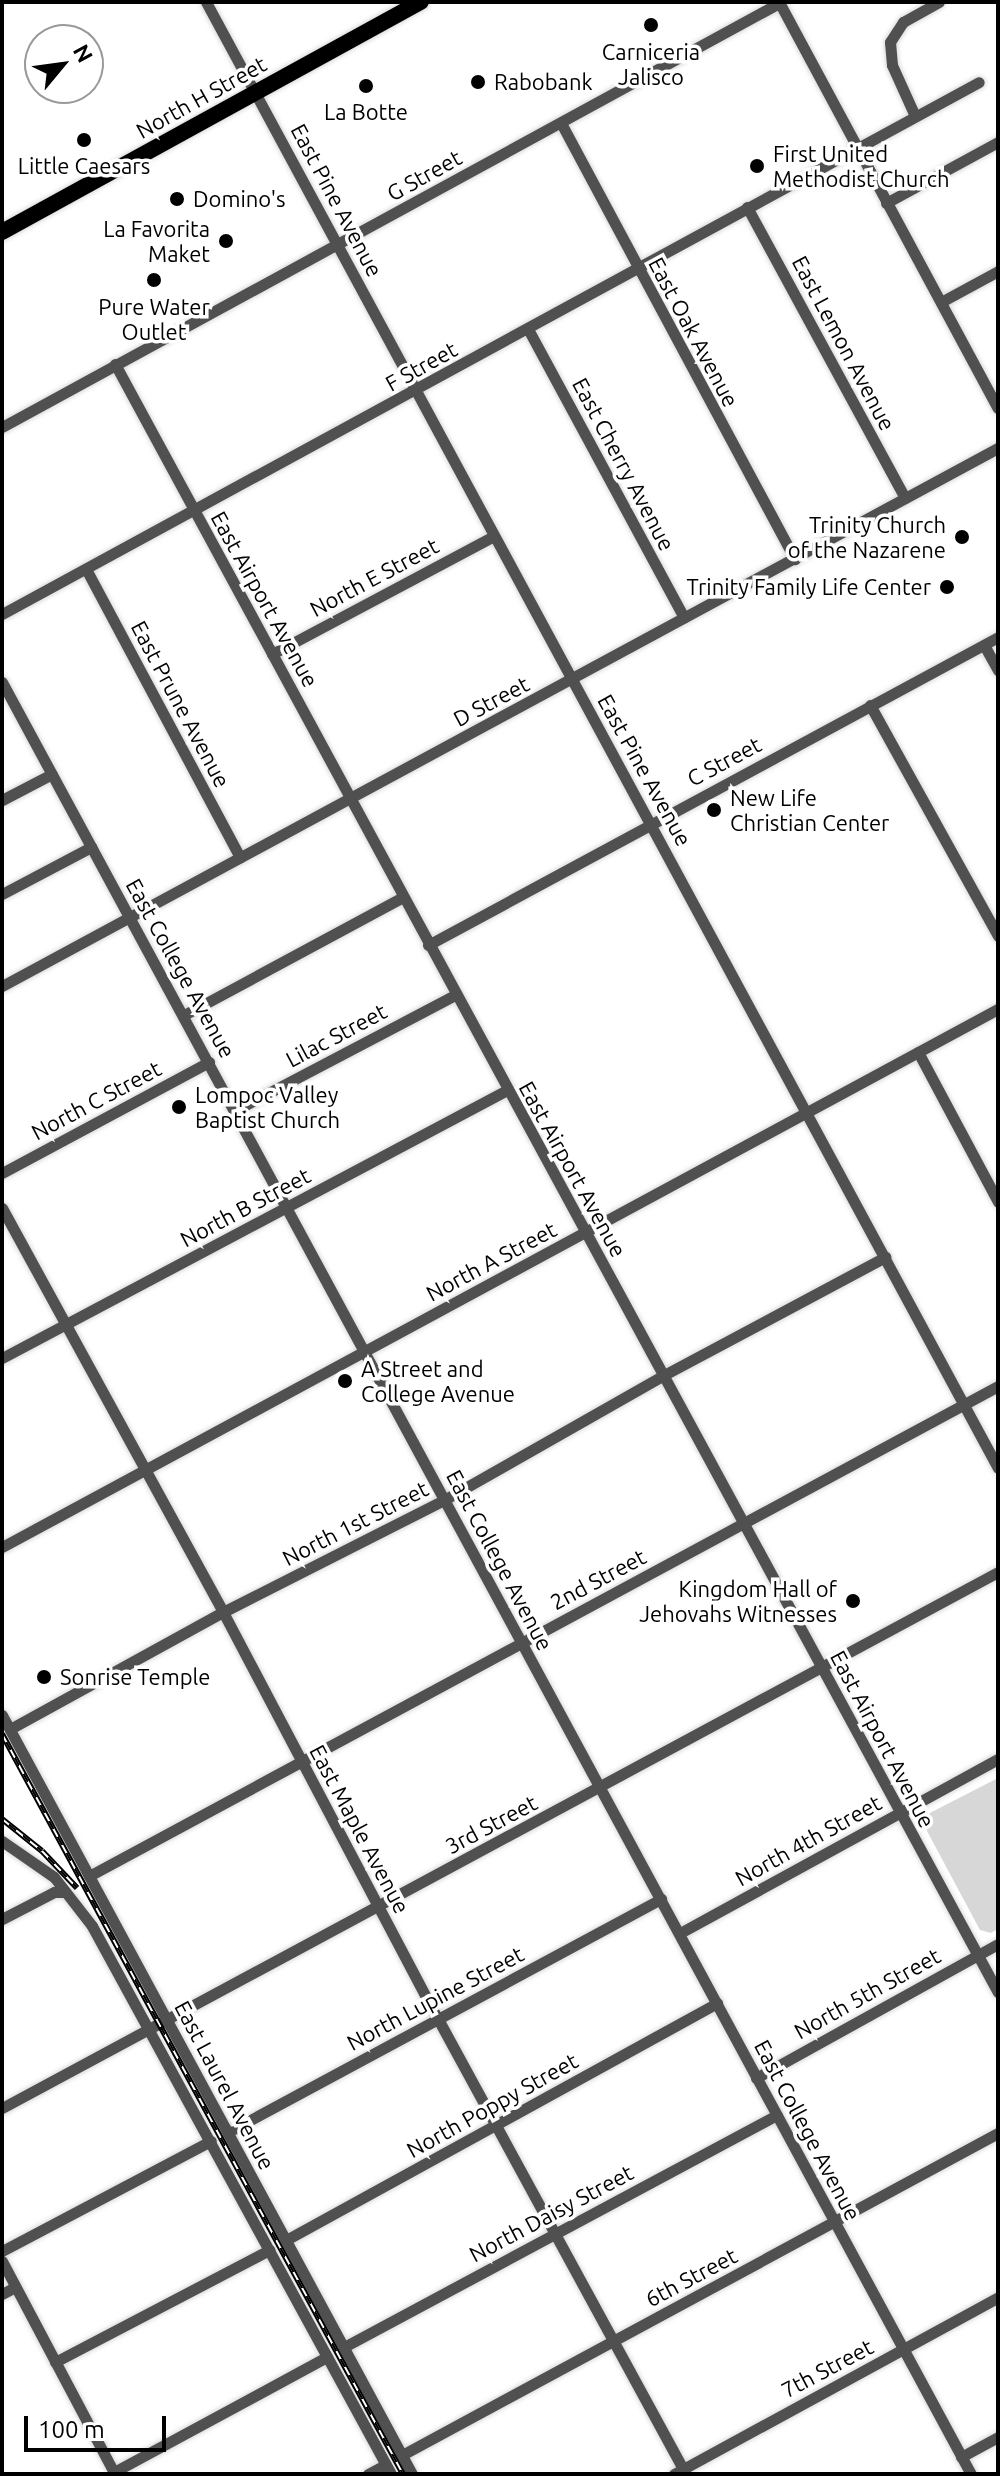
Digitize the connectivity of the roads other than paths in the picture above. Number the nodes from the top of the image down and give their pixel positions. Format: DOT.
graph roads {
  1 [pos="206,2"];
  2 [pos="421,2"];
  3 [pos="779,2"];
  4 [pos="939,2"];
  5 [pos="979,82"];
  6 [pos="256,92"];
  7 [pos="915,116"];
  8 [pos="561,123"];
  9 [pos="998,142"];
  10 [pos="855,147"];
  11 [pos="886,203"];
  12 [pos="747,207"];
  13 [pos="2,232"];
  14 [pos="339,245"];
  15 [pos="638,269"];
  16 [pos="998,271"];
  17 [pos="941,302"];
  18 [pos="528,329"];
  19 [pos="115,364"];
  20 [pos="416,391"];
  21 [pos="998,408"];
  22 [pos="2,427"];
  23 [pos="998,448"];
  24 [pos="905,498"];
  25 [pos="194,510"];
  26 [pos="494,536"];
  27 [pos="795,559"];
  28 [pos="86,569"];
  29 [pos="2,614"];
  30 [pos="684,618"];
  31 [pos="998,637"];
  32 [pos="984,645"];
  33 [pos="272,654"];
  34 [pos="998,670"];
  35 [pos="572,679"];
  36 [pos="2,682"];
  37 [pos="870,705"];
  38 [pos="52,774"];
  39 [pos="2,800"];
  40 [pos="350,800"];
  41 [pos="651,823"];
  42 [pos="91,847"];
  43 [pos="240,857"];
  44 [pos="2,894"];
  45 [pos="403,897"];
  46 [pos="130,918"];
  47 [pos="998,936"];
  48 [pos="428,945"];
  49 [pos="2,986"];
  50 [pos="455,995"];
  51 [pos="998,1009"];
  52 [pos="184,1015"];
  53 [pos="918,1052"];
  54 [pos="209,1062"];
  55 [pos="507,1090"];
  56 [pos="236,1110"];
  57 [pos="805,1113"];
  58 [pos="2,1173"];
  59 [pos="998,1202"];
  60 [pos="288,1207"];
  61 [pos="2,1208"];
  62 [pos="585,1233"];
  63 [pos="885,1257"];
  64 [pos="66,1324"];
  65 [pos="366,1351"];
  66 [pos="2,1358"];
  67 [pos="664,1375"];
  68 [pos="998,1386"];
  69 [pos="964,1404"];
  70 [pos="998,1468"];
  71 [pos="145,1471"];
  72 [pos="444,1500"];
  73 [pos="743,1523"];
  74 [pos="2,1547"];
  75 [pos="998,1572"];
  76 [pos="223,1612"];
  77 [pos="522,1643"];
  78 [pos="821,1668"];
  79 [pos="2,1715"];
  80 [pos="10,1729"];
  81 [pos="998,1759"];
  82 [pos="302,1763"];
  83 [pos="601,1789"];
  84 [pos="900,1812"];
  85 [pos="2,1841"];
  86 [pos="89,1876"];
  87 [pos="65,1892"];
  88 [pos="661,1899"];
  89 [pos="379,1907"];
  90 [pos="2,1919"];
  91 [pos="680,1933"];
  92 [pos="998,1944"];
  93 [pos="978,1955"];
  94 [pos="998,1992"];
  95 [pos="717,2003"];
  96 [pos="438,2019"];
  97 [pos="167,2020"];
  98 [pos="150,2030"];
  99 [pos="756,2078"];
  100 [pos="2,2108"];
  101 [pos="777,2115"];
  102 [pos="497,2126"];
  103 [pos="228,2132"];
  104 [pos="998,2133"];
  105 [pos="211,2141"];
  106 [pos="835,2222"];
  107 [pos="556,2233"];
  108 [pos="286,2240"];
  109 [pos="269,2250"];
  110 [pos="2,2251"];
  111 [pos="2,2261"];
  112 [pos="15,2287"];
  113 [pos="2,2294"];
  114 [pos="998,2297"];
  115 [pos="614,2340"];
  116 [pos="344,2347"];
  117 [pos="905,2349"];
  118 [pos="327,2357"];
  119 [pos="55,2362"];
  120 [pos="998,2437"];
  121 [pos="402,2455"];
  122 [pos="961,2457"];
  123 [pos="388,2469"];
  124 [pos="679,2472"];
  125 [pos="114,2473"];
  126 [pos="368,2474"];
  127 [pos="412,2474"];
  128 [pos="971,2474"];
  1 -- 6 [label="street, East Pine Avenue"];
  2 -- 6 [label="highway, North H Street"];
  3 -- 8 [label="street, G Street"];
  3 -- 10 [label="street"];
  4 -- 7 [label="street"];
  5 -- 7 [label="street, F Street"];
  6 -- 13 [label="highway, North H Street"];
  6 -- 14 [label="street, East Pine Avenue"];
  7 -- 10 [label="street, F Street"];
  8 -- 14 [label="street, G Street"];
  8 -- 15 [label="street, East Oak Avenue"];
  9 -- 11 [label="street"];
  10 -- 11 [label="street"];
  10 -- 12 [label="street, F Street"];
  11 -- 17 [label="street"];
  12 -- 15 [label="street, F Street"];
  12 -- 24 [label="street, East Lemon Avenue"];
  14 -- 19 [label="street, G Street"];
  14 -- 20 [label="street, East Pine Avenue"];
  15 -- 18 [label="street, F Street"];
  15 -- 27 [label="street, East Oak Avenue"];
  16 -- 17 [label="street"];
  17 -- 21 [label="street"];
  18 -- 20 [label="street, F Street"];
  18 -- 30 [label="street, East Cherry Avenue"];
  19 -- 22 [label="street, G Street"];
  19 -- 25 [label="street, East Airport Avenue"];
  20 -- 25 [label="street, F Street"];
  20 -- 26 [label="street, East Pine Avenue"];
  23 -- 24 [label="street, D Street"];
  24 -- 27 [label="street, D Street"];
  25 -- 28 [label="street, F Street"];
  25 -- 33 [label="street, East Airport Avenue"];
  26 -- 33 [label="street, North E Street"];
  26 -- 35 [label="street, East Pine Avenue"];
  27 -- 30 [label="street, D Street"];
  28 -- 29 [label="street, F Street"];
  28 -- 43 [label="street, East Prune Avenue"];
  30 -- 35 [label="street, D Street"];
  31 -- 32 [label="street, C Street"];
  32 -- 34 [label="street"];
  32 -- 37 [label="street, C Street"];
  33 -- 40 [label="street, East Airport Avenue"];
  35 -- 40 [label="street, D Street"];
  35 -- 41 [label="street, East Pine Avenue"];
  36 -- 38 [label="street, East College Avenue"];
  37 -- 41 [label="street, C Street"];
  37 -- 47 [label="street"];
  38 -- 39 [label="street"];
  38 -- 42 [label="street, East College Avenue"];
  40 -- 43 [label="street, D Street"];
  40 -- 45 [label="street, East Airport Avenue"];
  41 -- 48 [label="street, C Street"];
  41 -- 57 [label="street, East Pine Avenue"];
  42 -- 44 [label="street"];
  42 -- 46 [label="street, East College Avenue"];
  43 -- 46 [label="street, D Street"];
  45 -- 48 [label="street, East Airport Avenue"];
  45 -- 52 [label="street"];
  46 -- 49 [label="street, D Street"];
  46 -- 52 [label="street, East College Avenue"];
  48 -- 50 [label="street, East Airport Avenue"];
  50 -- 55 [label="street, East Airport Avenue"];
  50 -- 56 [label="street, Lilac Street"];
  51 -- 53 [label="street, North A Street"];
  52 -- 54 [label="street, East College Avenue"];
  53 -- 57 [label="street, North A Street"];
  53 -- 59 [label="street"];
  54 -- 56 [label="street, East College Avenue"];
  54 -- 58 [label="street, North C Street"];
  55 -- 60 [label="street, North B Street"];
  55 -- 62 [label="street, East Airport Avenue"];
  56 -- 60 [label="street, East College Avenue"];
  57 -- 62 [label="street, North A Street"];
  57 -- 63 [label="street, East Pine Avenue"];
  60 -- 64 [label="street, North B Street"];
  60 -- 65 [label="street, East College Avenue"];
  61 -- 64 [label="street, East Maple Avenue"];
  62 -- 65 [label="street, North A Street"];
  62 -- 67 [label="street, East Airport Avenue"];
  63 -- 67 [label="street, North 1st Street"];
  63 -- 69 [label="street, East Pine Avenue"];
  64 -- 66 [label="street, North B Street"];
  64 -- 71 [label="street, East Maple Avenue"];
  65 -- 71 [label="street, North A Street"];
  65 -- 72 [label="street, East College Avenue"];
  67 -- 72 [label="street, North 1st Street"];
  67 -- 73 [label="street, East Airport Avenue"];
  68 -- 69 [label="street, 2nd Street"];
  69 -- 70 [label="street, East Pine Avenue"];
  69 -- 73 [label="street, 2nd Street"];
  71 -- 74 [label="street, North A Street"];
  71 -- 76 [label="street, East Maple Avenue"];
  72 -- 76 [label="street, North 1st Street"];
  72 -- 77 [label="street, East College Avenue"];
  73 -- 77 [label="street, 2nd Street"];
  73 -- 78 [label="street, East Airport Avenue"];
  75 -- 78 [label="street, 3rd Street"];
  76 -- 80 [label="street, North 1st Street"];
  76 -- 82 [label="street, East Maple Avenue"];
  77 -- 82 [label="street, 2nd Street"];
  77 -- 83 [label="street, East College Avenue"];
  78 -- 83 [label="street, 3rd Street"];
  78 -- 84 [label="street, East Airport Avenue"];
  79 -- 80 [label="street, East Laurel Avenue"];
  80 -- 86 [label="street, East Laurel Avenue"];
  81 -- 84 [label="street, North 4th Street"];
  82 -- 86 [label="street, 2nd Street"];
  82 -- 89 [label="street, East Maple Avenue"];
  83 -- 88 [label="street, East College Avenue"];
  83 -- 89 [label="street, 3rd Street"];
  84 -- 91 [label="street, North 4th Street"];
  84 -- 93 [label="street, East Airport Avenue"];
  85 -- 87 [label="street, East Laurel Avenue"];
  86 -- 97 [label="street, East Laurel Avenue"];
  87 -- 90 [label="street"];
  87 -- 98 [label="street, East Laurel Avenue"];
  88 -- 91 [label="street, East College Avenue"];
  88 -- 96 [label="street, North Lupine Street"];
  89 -- 96 [label="street, East Maple Avenue"];
  89 -- 97 [label="street, 3rd Street"];
  91 -- 95 [label="street, East College Avenue"];
  92 -- 93 [label="street, North 5th Street"];
  93 -- 94 [label="street, East Airport Avenue"];
  93 -- 99 [label="street, North 5th Street"];
  95 -- 99 [label="street, East College Avenue"];
  95 -- 102 [label="street, North Poppy Street"];
  96 -- 102 [label="street, East Maple Avenue"];
  96 -- 103 [label="street, North Lupine Street"];
  97 -- 98 [label="street, 3rd Street"];
  97 -- 103 [label="street, East Laurel Avenue"];
  98 -- 100 [label="street, 3rd Street"];
  98 -- 105 [label="street, East Laurel Avenue"];
  99 -- 101 [label="street, East College Avenue"];
  101 -- 106 [label="street, East College Avenue"];
  101 -- 107 [label="street, North Daisy Street"];
  102 -- 107 [label="street, East Maple Avenue"];
  102 -- 108 [label="street, North Poppy Street"];
  103 -- 108 [label="street, East Laurel Avenue"];
  104 -- 106 [label="street, 6th Street"];
  105 -- 109 [label="street, East Laurel Avenue"];
  105 -- 110 [label="street"];
  106 -- 115 [label="street, 6th Street"];
  106 -- 117 [label="street, East College Avenue"];
  107 -- 115 [label="street, East Maple Avenue"];
  107 -- 116 [label="street, North Daisy Street"];
  108 -- 116 [label="street, East Laurel Avenue"];
  109 -- 118 [label="street, East Laurel Avenue"];
  109 -- 119 [label="street"];
  111 -- 112 [label="street"];
  112 -- 113 [label="street"];
  112 -- 119 [label="street"];
  114 -- 117 [label="street, 7th Street"];
  115 -- 121 [label="street, 6th Street"];
  115 -- 124 [label="street, East Maple Avenue"];
  116 -- 121 [label="street, East Laurel Avenue"];
  117 -- 122 [label="street, East College Avenue"];
  117 -- 124 [label="street, 7th Street"];
  118 -- 123 [label="street, East Laurel Avenue"];
  118 -- 125 [label="street"];
  119 -- 125 [label="street"];
  120 -- 122 [label="street"];
  121 -- 127 [label="street, East Laurel Avenue"];
  122 -- 128 [label="street, East College Avenue"];
  123 -- 126 [label="street"];
}
